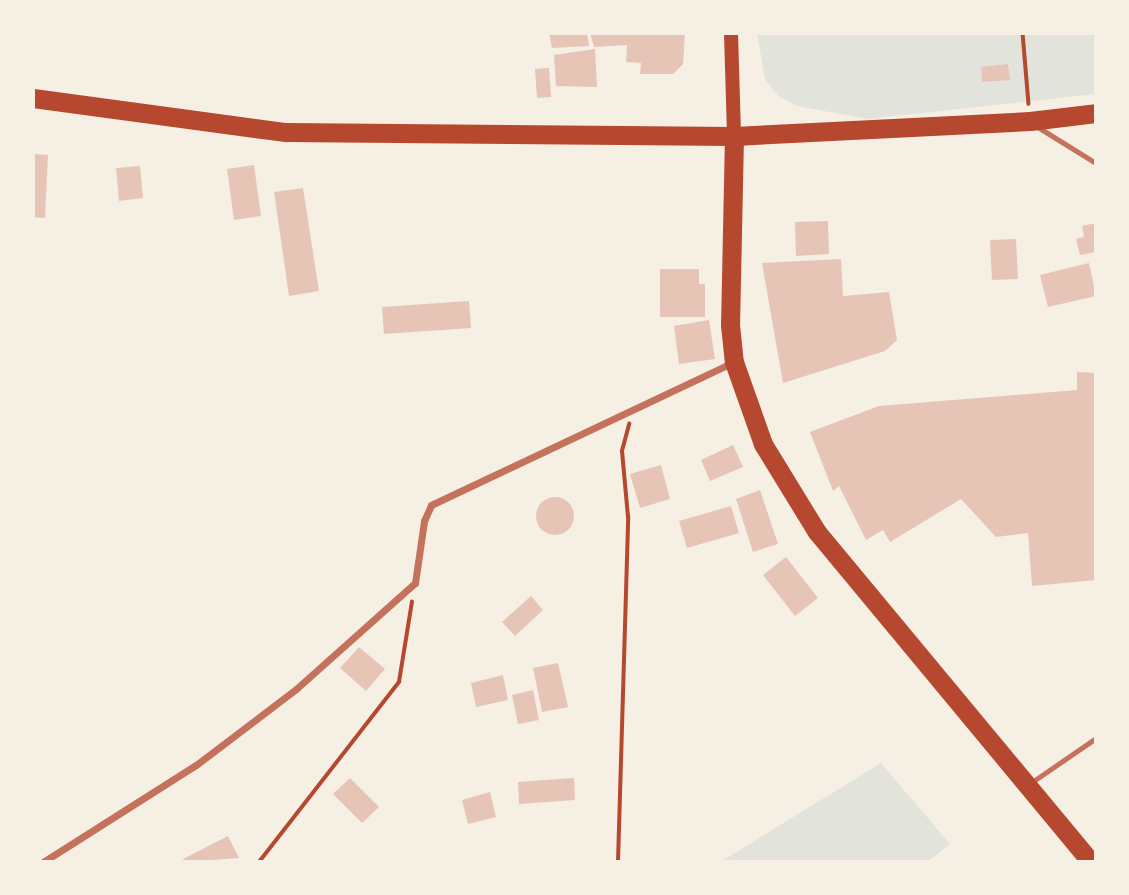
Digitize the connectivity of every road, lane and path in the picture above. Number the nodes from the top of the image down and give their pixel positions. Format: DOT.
graph roads {
  1 [pos="731,33"];
  2 [pos="1023,33"];
  3 [pos="33,98"];
  4 [pos="1096,113"];
  5 [pos="1030,121"];
  6 [pos="734,136"];
  7 [pos="1096,163"];
  8 [pos="734,362"];
  9 [pos="634,409"];
  10 [pos="415,583"];
  11 [pos="1096,738"];
  12 [pos="1026,786"];
  13 [pos="43,862"];
  14 [pos="259,862"];
  15 [pos="618,862"];
  16 [pos="1091,862"];
  1 -- 6 [label="main road"];
  2 -- 5 [label="path"];
  3 -- 6 [label="highway"];
  4 -- 5 [label="highway"];
  5 -- 6 [label="highway"];
  5 -- 7 [label="lane"];
  6 -- 8 [label="highway"];
  8 -- 9 [label="street"];
  8 -- 12 [label="highway"];
  9 -- 10 [label="street"];
  9 -- 15 [label="path"];
  10 -- 13 [label="street"];
  10 -- 14 [label="path"];
  11 -- 12 [label="lane"];
  12 -- 16 [label="highway"];
}
